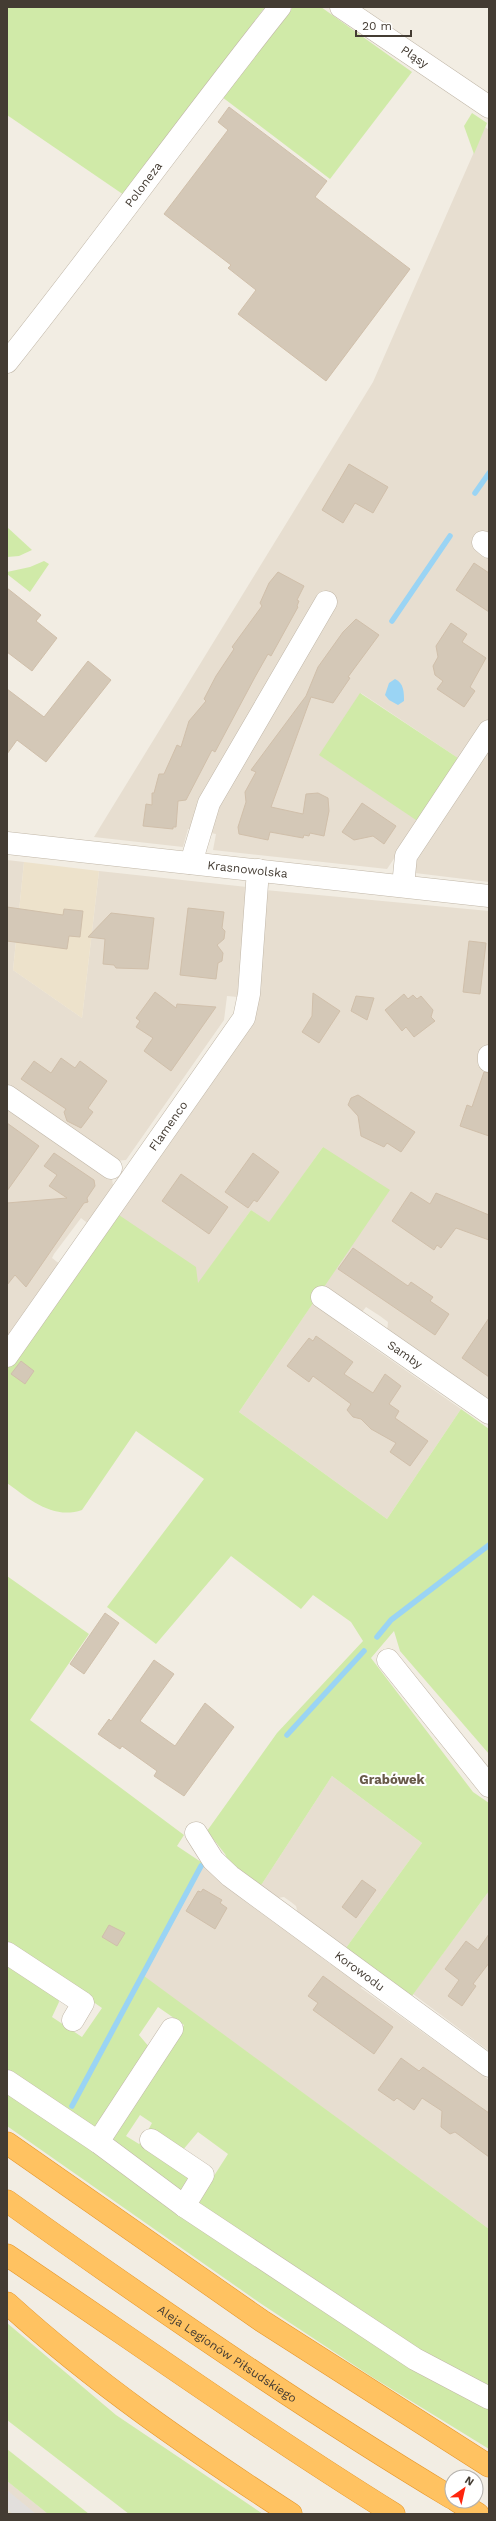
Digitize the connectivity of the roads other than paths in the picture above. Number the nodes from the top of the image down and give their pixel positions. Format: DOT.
graph roads {
  1 [pos="280,7"];
  2 [pos="341,7"];
  3 [pos="489,107"];
  4 [pos="7,362"];
  5 [pos="326,602"];
  6 [pos="489,731"];
  7 [pos="7,843"];
  8 [pos="190,863"];
  9 [pos="258,870"];
  10 [pos="403,886"];
  11 [pos="489,896"];
  12 [pos="489,1056"];
  13 [pos="489,1061"];
  14 [pos="7,1096"];
  15 [pos="112,1168"];
  16 [pos="322,1297"];
  17 [pos="7,1356"];
  18 [pos="489,1413"];
  19 [pos="388,1660"];
  20 [pos="489,1786"];
  21 [pos="196,1833"];
  22 [pos="7,1953"];
  23 [pos="73,2020"];
  24 [pos="172,2030"];
  25 [pos="489,2066"];
  26 [pos="7,2081"];
  27 [pos="151,2140"];
  28 [pos="98,2142"];
  29 [pos="7,2144"];
  30 [pos="7,2201"];
  31 [pos="184,2206"];
  32 [pos="7,2255"];
  33 [pos="7,2303"];
  34 [pos="489,2398"];
  35 [pos="489,2466"];
  36 [pos="444,2493"];
  37 [pos="291,2514"];
  38 [pos="394,2514"];
  1 -- 4 [label="street, Poloneza"];
  2 -- 3 [label="street, Pląsy"];
  5 -- 8 [label="street"];
  6 -- 10 [label="street"];
  7 -- 8 [label="street, Krasnowolska"];
  8 -- 9 [label="street, Krasnowolska"];
  9 -- 10 [label="street, Krasnowolska"];
  9 -- 17 [label="street, Flamenco"];
  10 -- 11 [label="street, Krasnowolska"];
  12 -- 13 [label="street"];
  14 -- 15 [label="street"];
  16 -- 18 [label="street, Samby"];
  19 -- 20 [label="street"];
  21 -- 25 [label="street, Korowodu"];
  22 -- 23 [label="street"];
  24 -- 28 [label="street"];
  26 -- 28 [label="street"];
  27 -- 31 [label="street"];
  28 -- 31 [label="street"];
  29 -- 35 [label="highway"];
  30 -- 36 [label="highway, Aleja Legionów Piłsudskiego"];
  31 -- 34 [label="street"];
  32 -- 38 [label="highway"];
  33 -- 37 [label="highway"];
}
